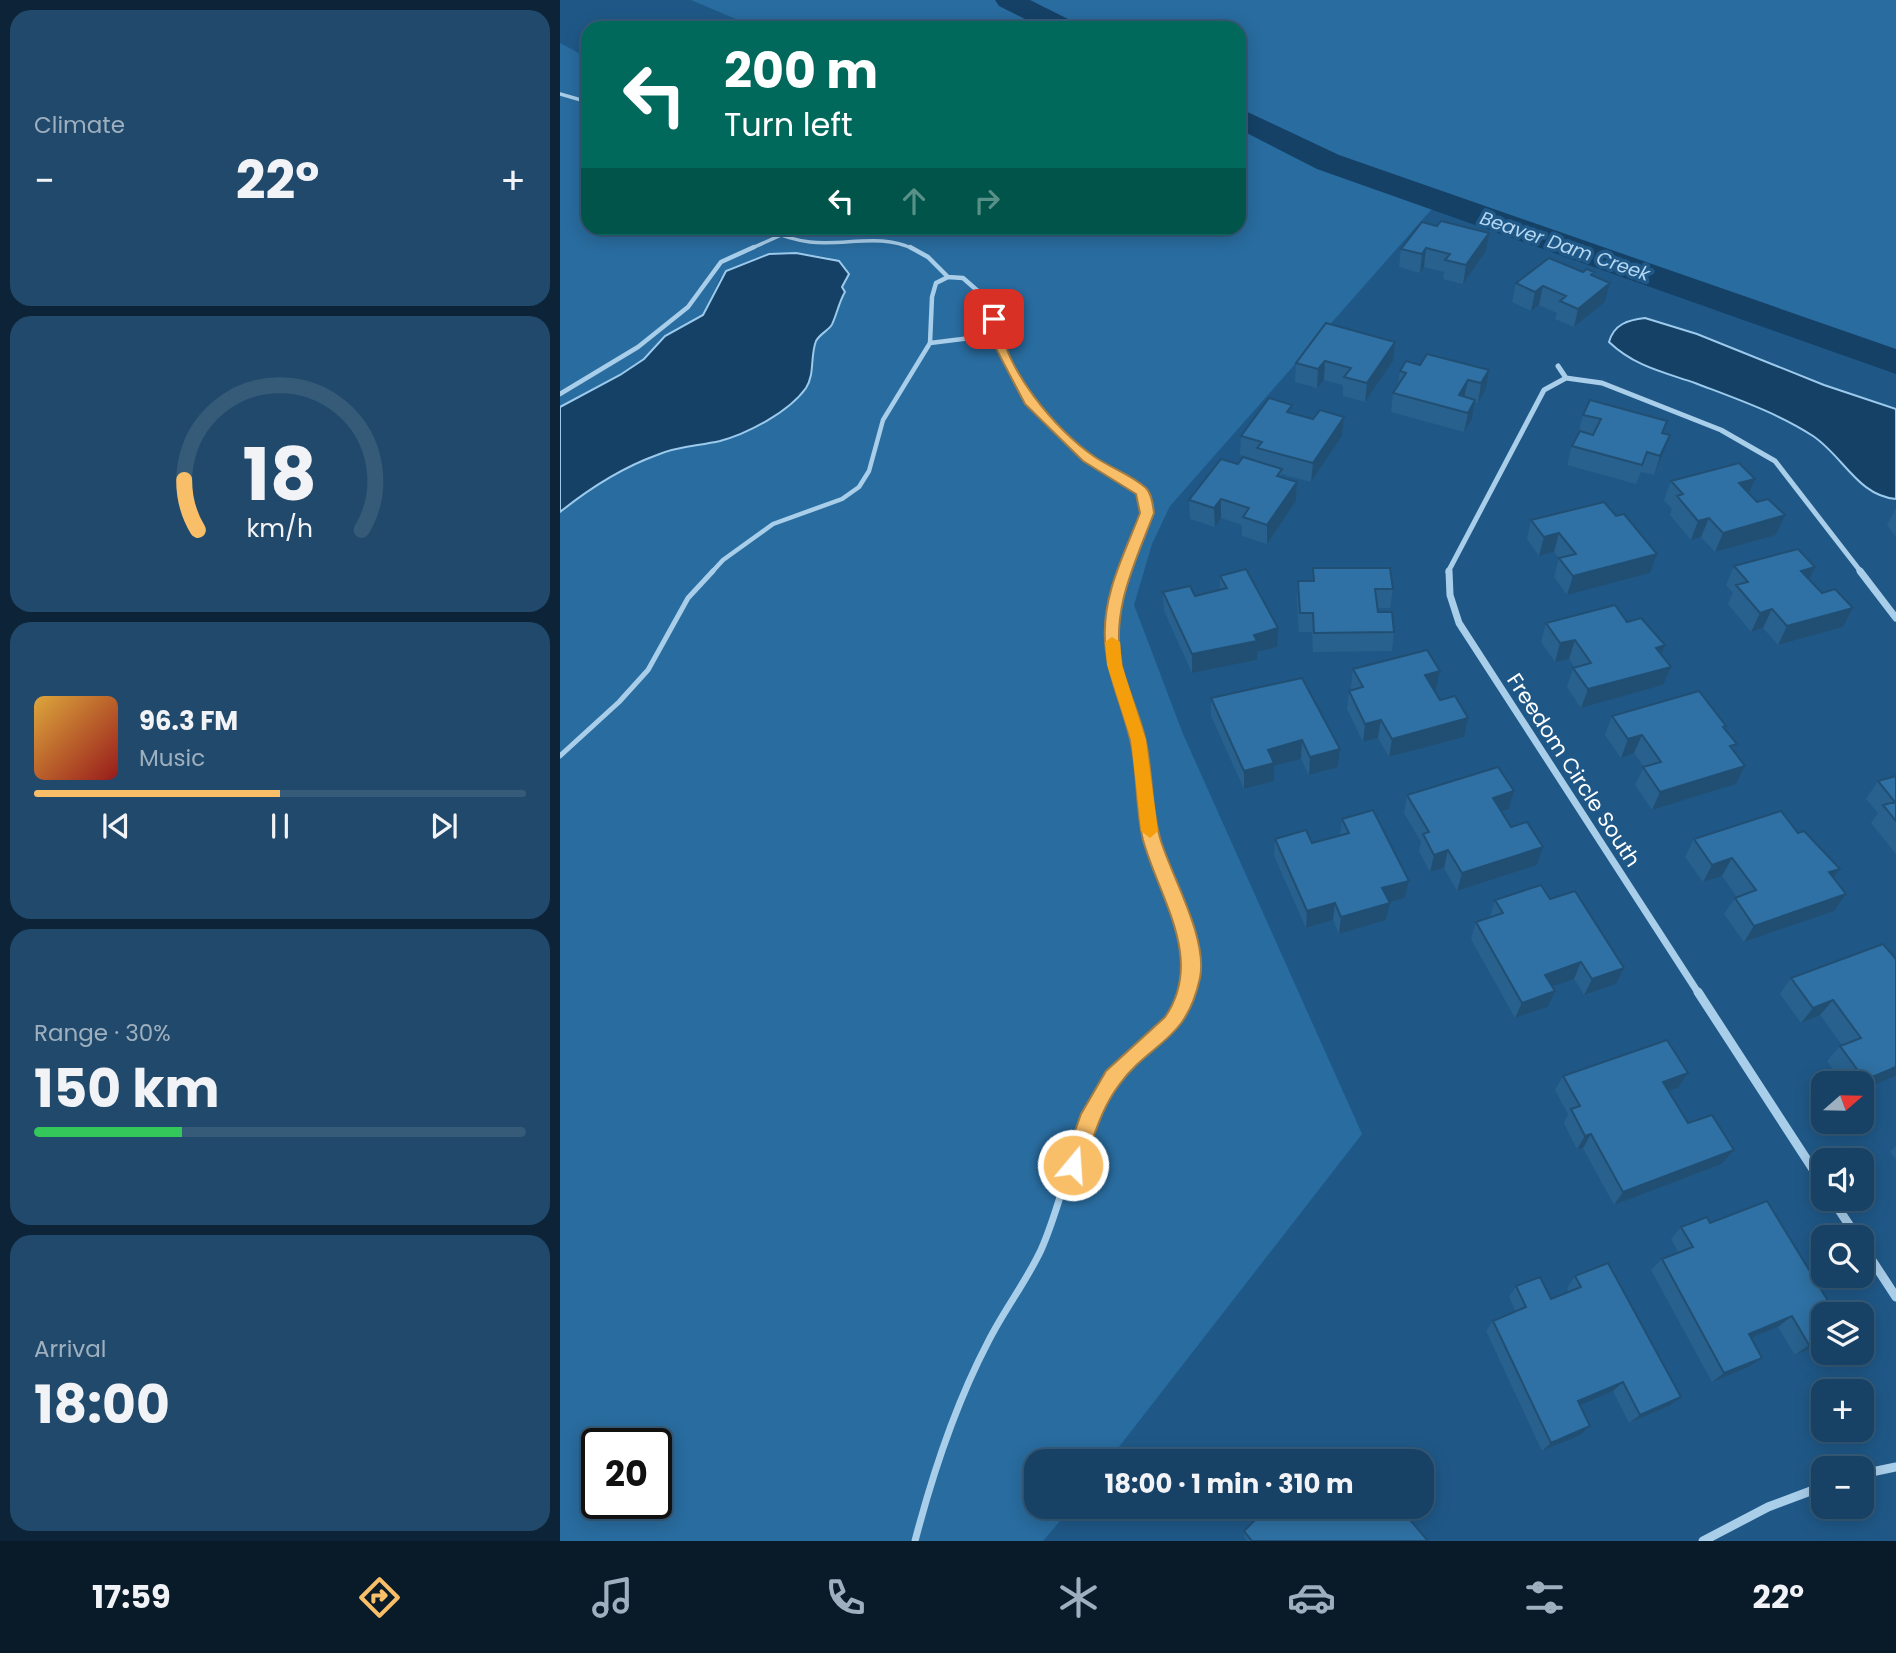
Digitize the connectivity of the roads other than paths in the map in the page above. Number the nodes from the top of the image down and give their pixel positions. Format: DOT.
graph roads {
  1 [pos="560,94"];
  2 [pos="581,100"];
  3 [pos="779,236"];
  4 [pos="948,277"];
  5 [pos="995,335"];
  6 [pos="930,343"];
  7 [pos="1558,366"];
  8 [pos="1566,378"];
  9 [pos="560,394"];
  10 [pos="1896,618"];
  11 [pos="560,756"];
  12 [pos="1811,1166"];
  13 [pos="1874,1263"];
  14 [pos="1896,1297"];
  15 [pos="1896,1467"];
  16 [pos="1874,1472"];
  17 [pos="1811,1491"];
  18 [pos="915,1541"];
  19 [pos="1703,1541"];
  1 -- 2 [label="lane"];
  3 -- 4 [label="lane"];
  3 -- 9 [label="lane"];
  4 -- 5 [label="lane"];
  4 -- 6 [label="lane"];
  5 -- 6 [label="lane"];
  5 -- 18 [label="lane"];
  6 -- 11 [label="lane"];
  7 -- 8 [label="street"];
  8 -- 10 [label="street"];
  8 -- 12 [label="street, Freedom Circle South"];
  13 -- 14 [label="street"];
  15 -- 16 [label="street"];
  17 -- 19 [label="street"];
}
